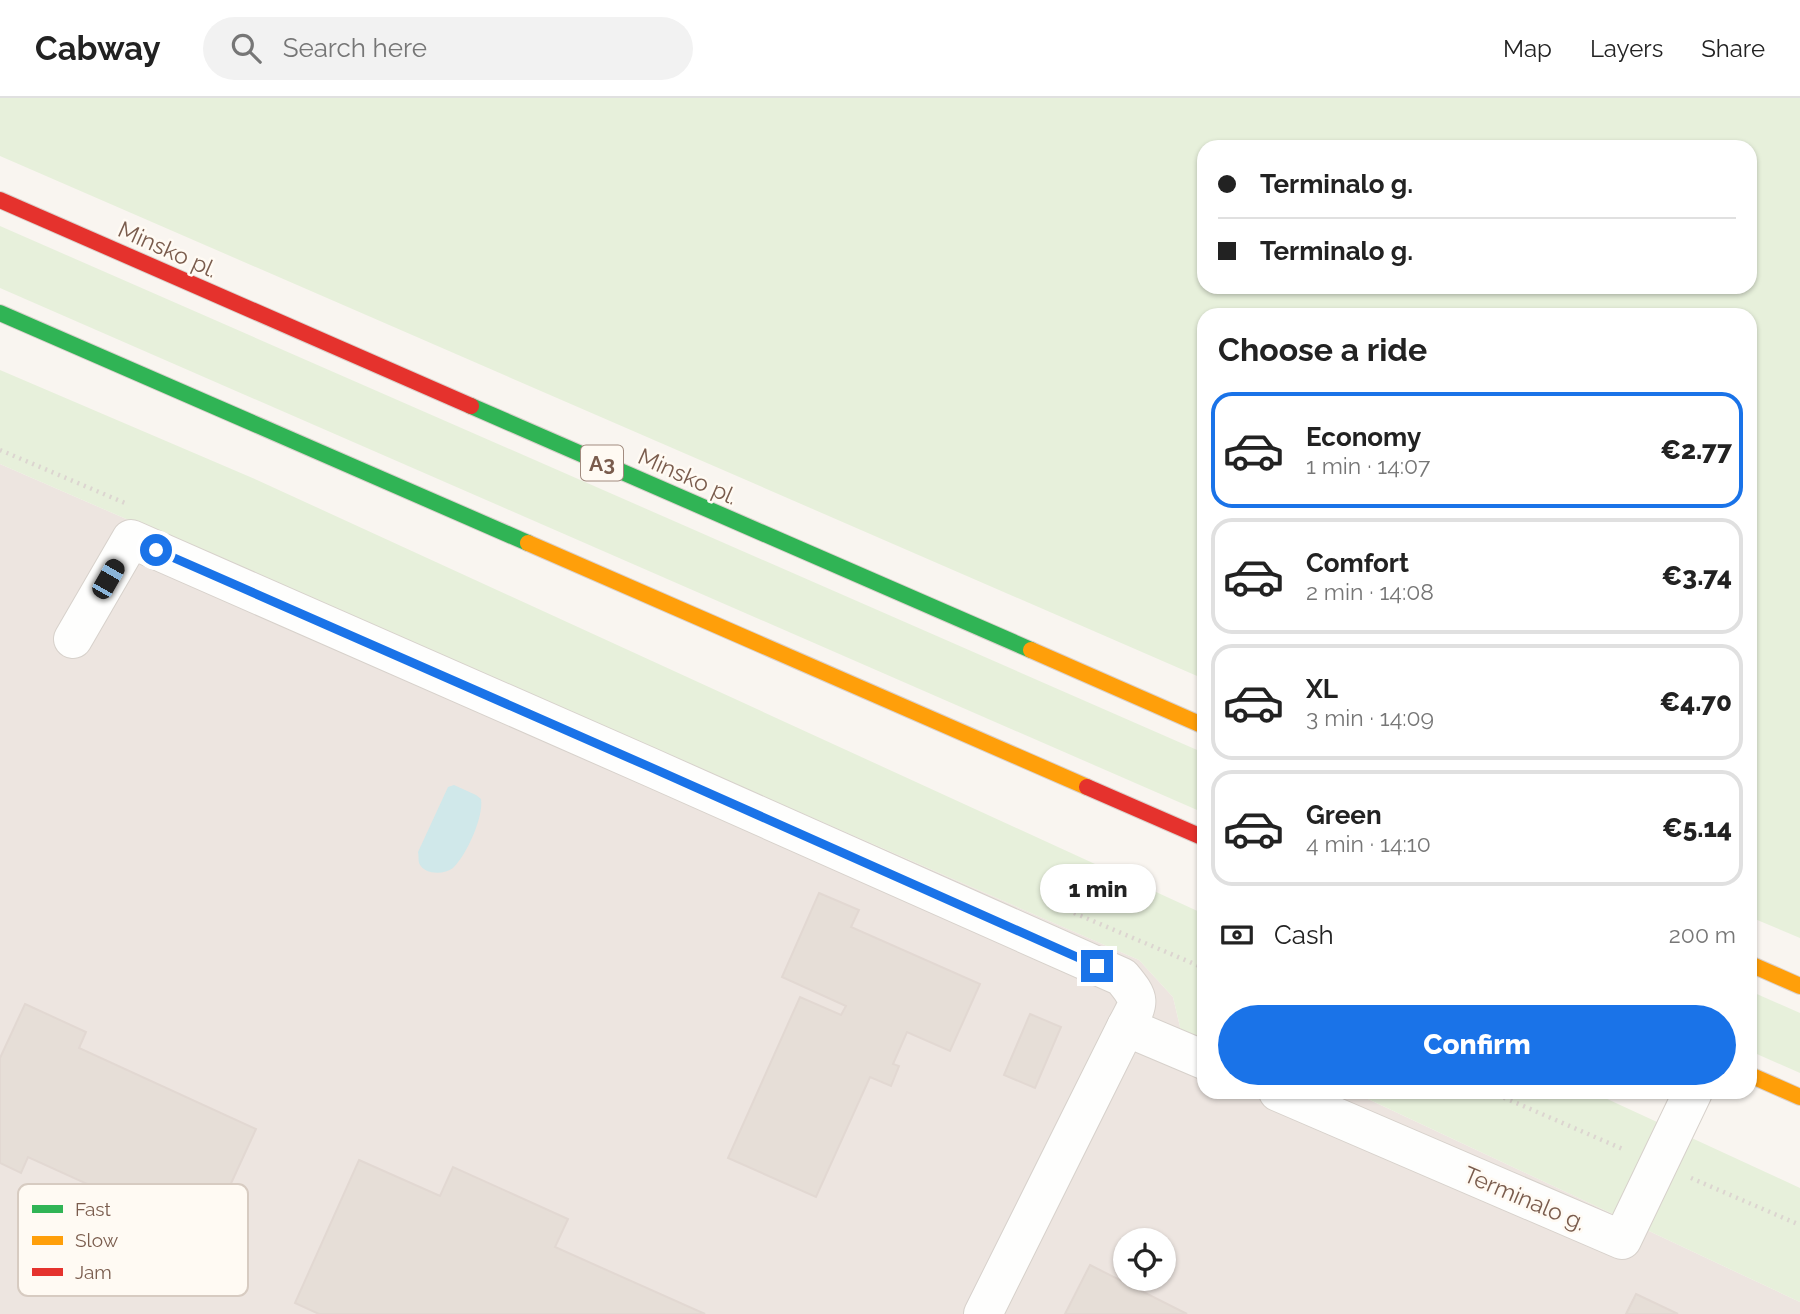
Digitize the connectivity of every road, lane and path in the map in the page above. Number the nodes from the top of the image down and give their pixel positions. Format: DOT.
graph roads {
  1 [pos="0,200"];
  2 [pos="0,313"];
  3 [pos="73,639"];
  4 [pos="1197,723"];
  5 [pos="1197,835"];
  6 [pos="1757,967"];
  7 [pos="1800,986"];
  8 [pos="1126,1027"];
  9 [pos="1197,1057"];
  10 [pos="1757,1078"];
  11 [pos="1800,1097"];
  12 [pos="1294,1099"];
  13 [pos="1690,1099"];
  14 [pos="984,1314"];
  1 -- 4 [label="highway, Minsko pl. / A3"];
  2 -- 5 [label="highway"];
  3 -- 8 [label="street"];
  6 -- 7 [label="highway"];
  8 -- 9 [label="street"];
  8 -- 14 [label="street"];
  10 -- 11 [label="highway"];
  12 -- 13 [label="street, Terminalo g."];
}
